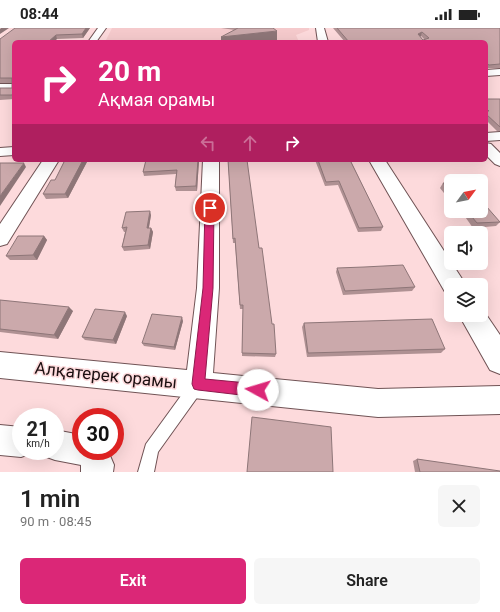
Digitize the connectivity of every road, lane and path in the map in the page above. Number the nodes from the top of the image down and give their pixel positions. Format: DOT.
graph roads {
  1 [pos="102,28"];
  2 [pos="320,28"];
  3 [pos="93,40"];
  4 [pos="323,40"];
  5 [pos="500,72"];
  6 [pos="488,73"];
  7 [pos="0,88"];
  8 [pos="12,88"];
  9 [pos="500,136"];
  10 [pos="488,137"];
  11 [pos="488,149"];
  12 [pos="12,151"];
  13 [pos="0,152"];
  14 [pos="500,161"];
  15 [pos="50,162"];
  16 [pos="211,162"];
  17 [pos="378,162"];
  18 [pos="0,239"];
  19 [pos="450,278"];
  20 [pos="476,322"];
  21 [pos="500,360"];
  22 [pos="0,365"];
  23 [pos="198,384"];
  24 [pos="500,400"];
  25 [pos="0,440"];
  26 [pos="12,441"];
  27 [pos="95,460"];
  28 [pos="97,472"];
  29 [pos="146,472"];
  1 -- 3 [label="street"];
  2 -- 4 [label="street"];
  5 -- 6 [label="street"];
  7 -- 8 [label="street"];
  9 -- 10 [label="street"];
  11 -- 14 [label="street"];
  12 -- 13 [label="street"];
  15 -- 18 [label="street"];
  16 -- 23 [label="street"];
  17 -- 19 [label="street"];
  20 -- 21 [label="street"];
  22 -- 23 [label="street, Алқатерек орамы"];
  23 -- 24 [label="street, Алқатерек орамы"];
  23 -- 29 [label="lane"];
  25 -- 26 [label="street"];
  27 -- 28 [label="street"];
}
